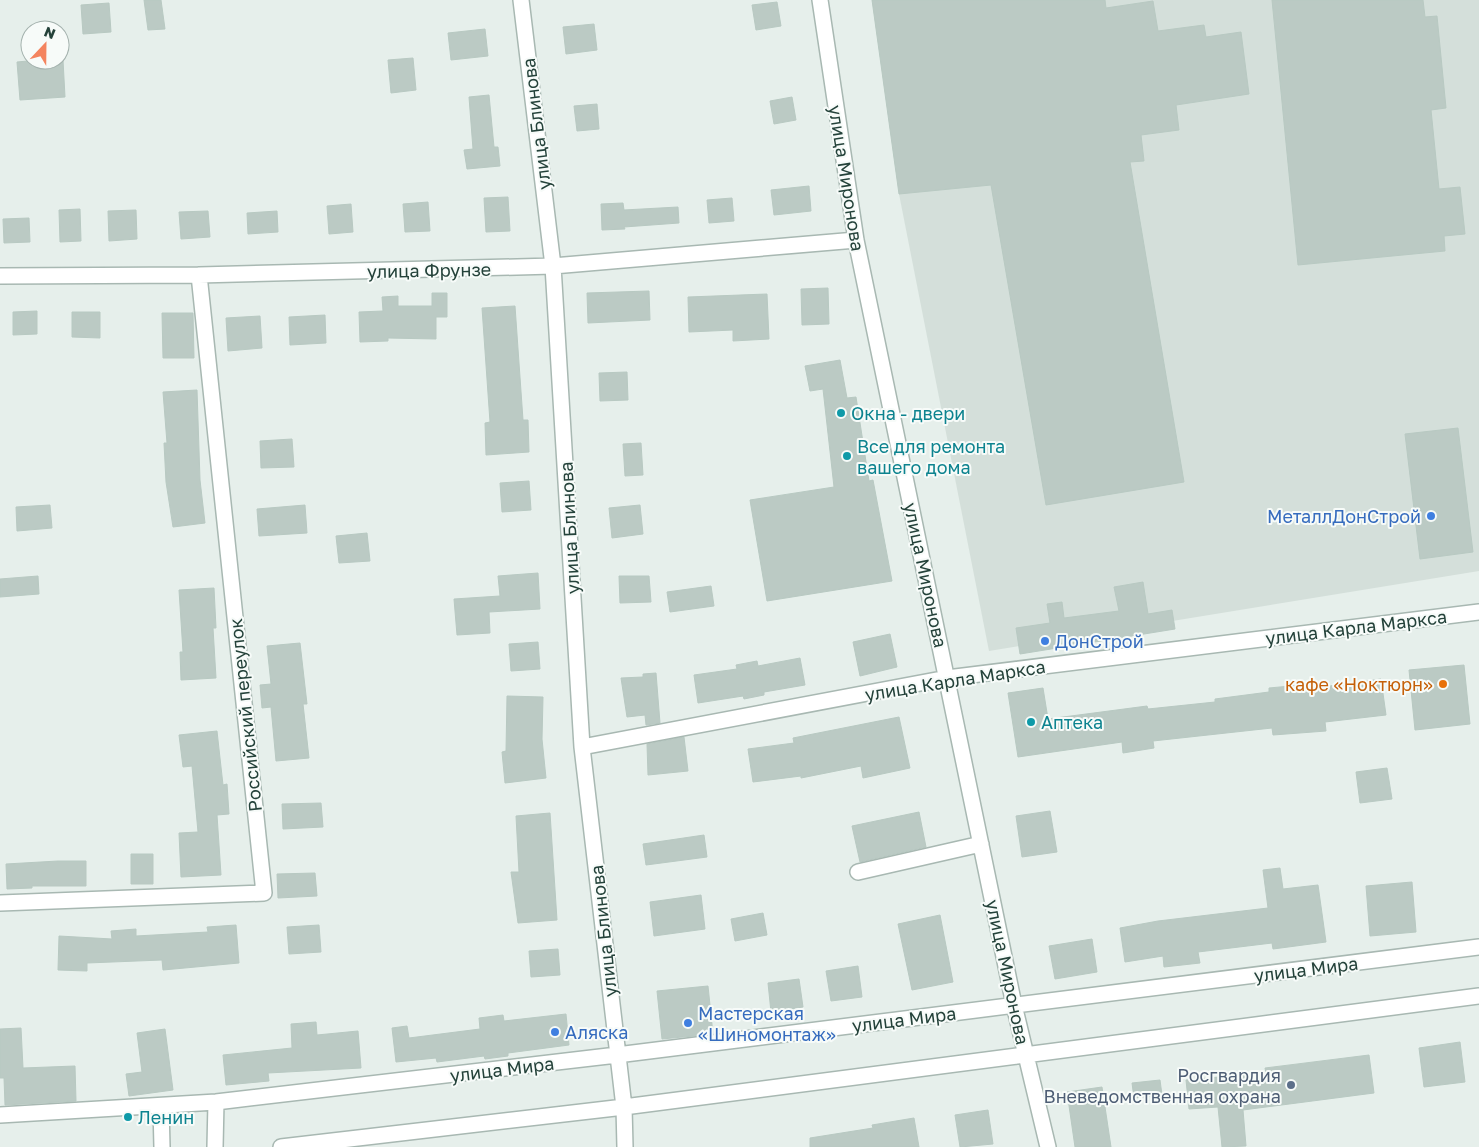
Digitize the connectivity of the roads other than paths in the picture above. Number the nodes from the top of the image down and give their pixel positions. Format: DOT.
graph roads {
  1 [pos="521,0"];
  2 [pos="820,0"];
  3 [pos="856,240"];
  4 [pos="553,266"];
  5 [pos="0,276"];
  6 [pos="199,276"];
  7 [pos="1479,612"];
  8 [pos="947,678"];
  9 [pos="582,747"];
  10 [pos="981,844"];
  11 [pos="858,872"];
  12 [pos="0,903"];
  13 [pos="1479,947"];
  14 [pos="1479,996"];
  15 [pos="1014,1005"];
  16 [pos="616,1055"];
  17 [pos="1025,1055"];
  18 [pos="216,1102"];
  19 [pos="160,1107"];
  20 [pos="624,1107"];
  21 [pos="0,1115"];
  22 [pos="162,1147"];
  23 [pos="214,1147"];
  24 [pos="281,1147"];
  25 [pos="624,1147"];
  26 [pos="1048,1147"];
  1 -- 4 [label="street, улица Блинова"];
  2 -- 3 [label="street, улица Миронова"];
  3 -- 4 [label="street, улица Фрунзе"];
  3 -- 8 [label="street, улица Миронова"];
  4 -- 6 [label="street, улица Фрунзе"];
  4 -- 9 [label="street, улица Блинова"];
  5 -- 6 [label="street, улица Фрунзе"];
  6 -- 12 [label="street, Российский переулок"];
  7 -- 8 [label="street, улица Карла Маркса"];
  8 -- 9 [label="street, улица Карла Маркса"];
  8 -- 10 [label="street, улица Миронова"];
  9 -- 16 [label="street, улица Блинова"];
  10 -- 11 [label="street"];
  10 -- 15 [label="street, улица Миронова"];
  13 -- 15 [label="street, улица Мира"];
  14 -- 17 [label="street"];
  15 -- 16 [label="street, улица Мира"];
  15 -- 17 [label="street, улица Миронова"];
  16 -- 18 [label="street, улица Мира"];
  16 -- 20 [label="street, улица Блинова"];
  17 -- 20 [label="street"];
  17 -- 26 [label="street, улица Миронова"];
  18 -- 19 [label="street, улица Мира"];
  18 -- 23 [label="street"];
  19 -- 21 [label="street, улица Мира"];
  19 -- 22 [label="street"];
  20 -- 24 [label="street"];
  20 -- 25 [label="street"];
}
